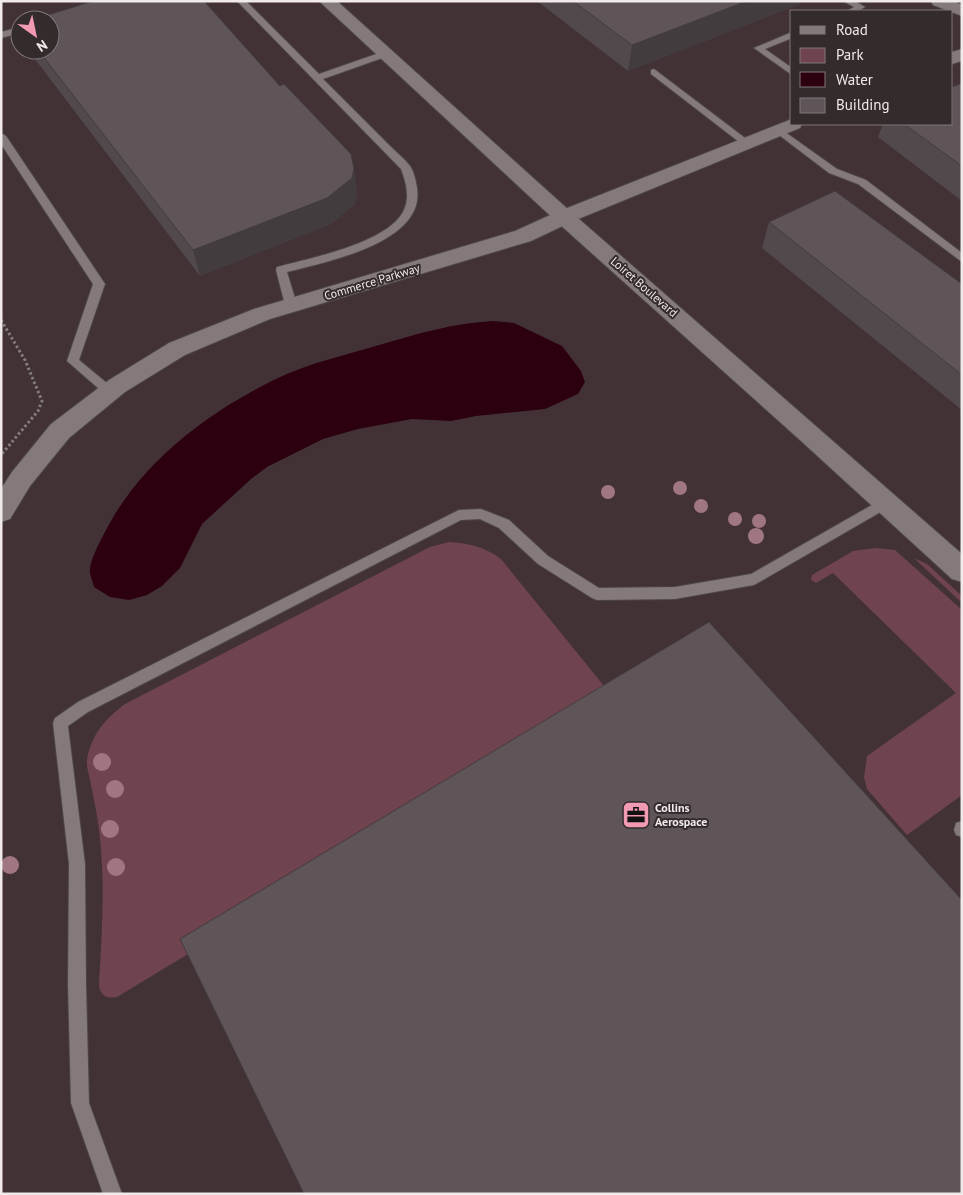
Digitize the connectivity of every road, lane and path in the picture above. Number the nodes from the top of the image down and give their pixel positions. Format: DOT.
graph roads {
  1 [pos="241,1"];
  2 [pos="327,1"];
  3 [pos="847,1"];
  4 [pos="939,1"];
  5 [pos="853,10"];
  6 [pos="961,11"];
  7 [pos="790,36"];
  8 [pos="385,54"];
  9 [pos="790,71"];
  10 [pos="654,72"];
  11 [pos="316,78"];
  12 [pos="786,127"];
  13 [pos="1,136"];
  14 [pos="746,143"];
  15 [pos="564,217"];
  16 [pos="962,259"];
  17 [pos="291,306"];
  18 [pos="1,320"];
  19 [pos="110,392"];
  20 [pos="1,455"];
  21 [pos="886,502"];
  22 [pos="1,512"];
  23 [pos="962,571"];
  24 [pos="113,1194"];
  1 -- 11 [label="lane"];
  2 -- 8 [label="street, Loiret Boulevard"];
  3 -- 5 [label="lane"];
  4 -- 6 [label="street"];
  7 -- 9 [label="lane"];
  8 -- 11 [label="lane"];
  8 -- 15 [label="street, Loiret Boulevard"];
  10 -- 14 [label="lane"];
  11 -- 17 [label="lane"];
  12 -- 14 [label="street, Commerce Parkway"];
  12 -- 16 [label="lane"];
  13 -- 19 [label="lane"];
  14 -- 15 [label="street, Commerce Parkway"];
  15 -- 17 [label="street, Commerce Parkway"];
  15 -- 21 [label="street, Loiret Boulevard"];
  17 -- 19 [label="street, Commerce Parkway"];
  18 -- 20 [label="path"];
  19 -- 22 [label="street, Commerce Parkway"];
  21 -- 23 [label="street, Loiret Boulevard"];
  21 -- 24 [label="lane"];
}
